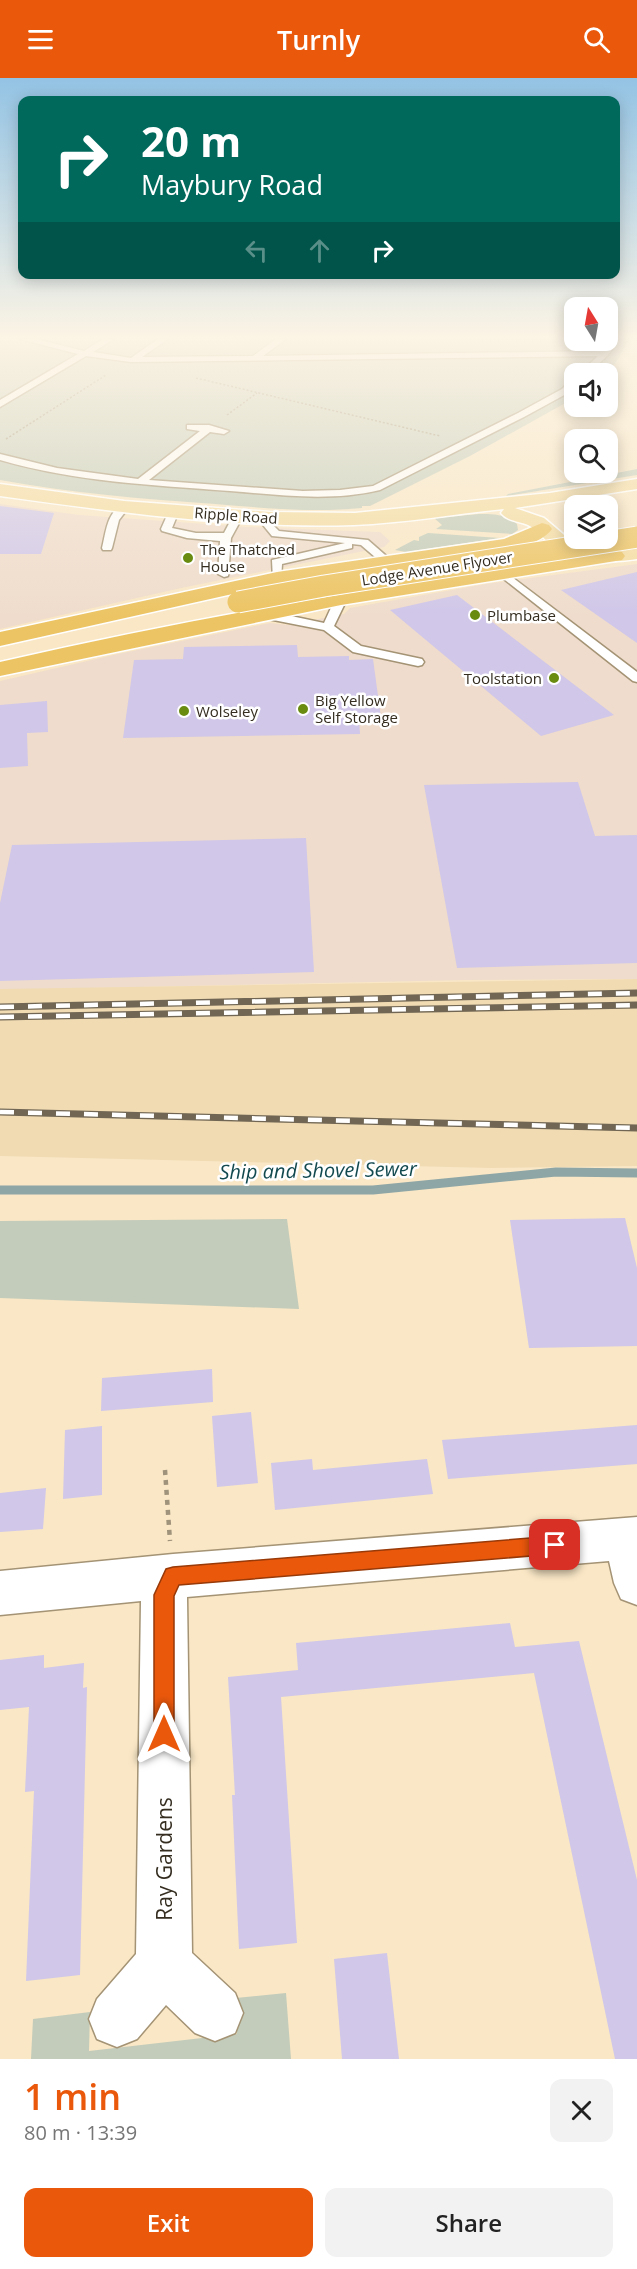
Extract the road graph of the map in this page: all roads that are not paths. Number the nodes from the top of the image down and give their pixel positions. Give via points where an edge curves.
1 (205, 431) edge
2 (487, 431) edge
3 (0, 457) edge
4 (140, 482) junction
5 (637, 484) edge
6 (0, 490) edge
7 (550, 499) junction
8 (124, 507) junction
9 (473, 508) junction
10 (174, 511) junction
11 (238, 516) junction
12 (270, 518) junction
13 (369, 518) junction
14 (540, 525) junction
15 (226, 536) junction
16 (637, 537) edge
17 (364, 542) junction
18 (107, 548) dead end
19 (637, 554) edge
20 (615, 556) junction
21 (386, 561) junction
22 (224, 574) dead end
23 (504, 574) junction
24 (277, 578) junction
25 (341, 599) junction
26 (238, 602) junction
27 (263, 614) junction
28 (328, 627) junction
29 (0, 639) edge
30 (0, 649) edge
31 (637, 658) edge
32 (38, 660) junction
33 (418, 662) dead end
34 (617, 663) junction
35 (0, 669) edge
36 (637, 678) edge
37 (632, 1539) edge
38 (173, 1576) junction
39 (637, 1583) edge
40 (0, 1593) edge
41 (164, 1965) junction
42 (214, 2013) dead end
43 (117, 2019) dead end

1 - 4 lane
2 - 4 lane via 376,488 362,491 317,494
3 - 4 lane via 77,477
5 - 7 main road, Ripple Road
6 - 8 main road, Ripple Road
7 - 9 main road, Ripple Road
7 - 14 main road via 538,508
8 - 10 main road, Ripple Road
8 - 18 lane via 114,519
9 - 13 main road, Ripple Road
9 - 14 main road, Ripple Road via 513,513
10 - 11 main road, Ripple Road
10 - 15 lane via 166,530
11 - 12 main road, Ripple Road
11 - 15 lane
12 - 13 main road, Ripple Road
12 - 17 lane via 267,525 276,534
13 - 17 lane
14 - 20 main road, Ripple Road via 571,549
14 - 21 highway via 519,542
15 - 22 lane
16 - 26 highway, Lodge Avenue Flyover, bridge
17 - 21 lane
17 - 24 lane via 276,562
19 - 20 main road, Ripple Road
20 - 23 highway
21 - 24 highway
23 - 25 highway
23 - 34 lane
24 - 29 highway
25 - 27 highway
25 - 28 lane
26 - 30 highway, Lodge Avenue Flyover via 172,611
26 - 32 highway, Lodge Avenue Flyover via 185,624
27 - 28 lane
27 - 32 highway
28 - 33 lane via 357,649
31 - 34 lane
32 - 35 highway
34 - 36 lane
37 - 38 street
37 - 39 street
38 - 40 street
38 - 41 street, Ray Gardens via 164,1595
41 - 42 street
41 - 43 street

